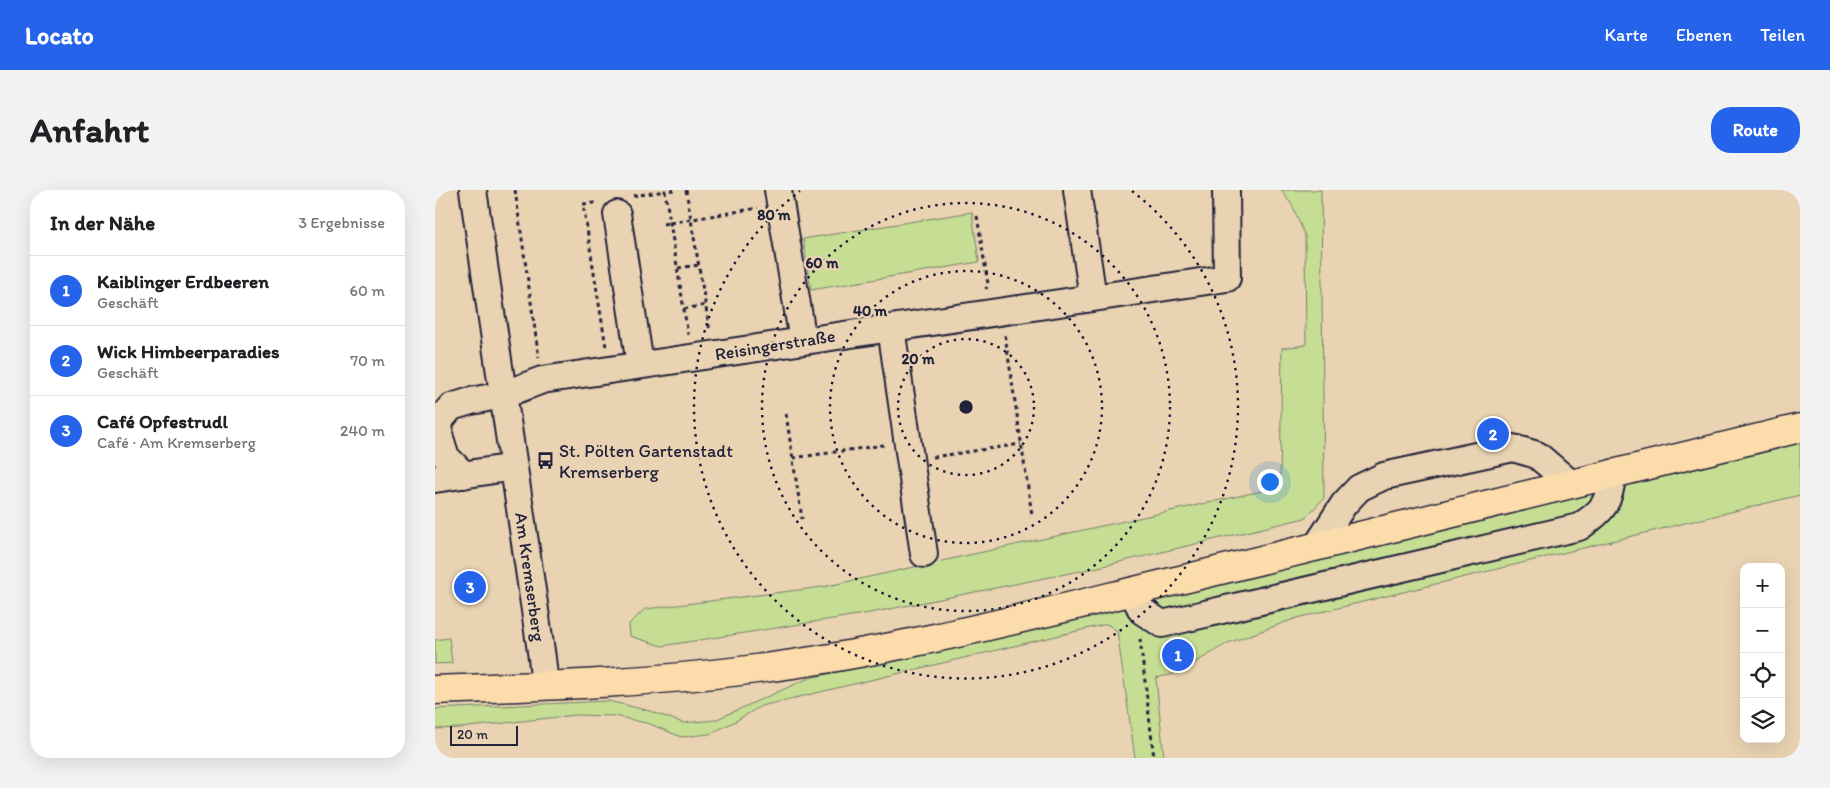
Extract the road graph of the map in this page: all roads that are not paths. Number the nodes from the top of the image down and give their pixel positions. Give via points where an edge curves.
1 (473, 190) edge
2 (1077, 190) edge
3 (1227, 190) edge
4 (779, 197) edge
5 (617, 214) dead end
6 (1093, 298) junction
7 (891, 328) junction
8 (803, 342) junction
9 (641, 366) junction
10 (503, 395) junction
11 (1800, 428) edge
12 (514, 468) junction
13 (1613, 473) junction
14 (464, 475) junction
15 (435, 479) edge
16 (1571, 484) junction
17 (1316, 546) junction
18 (924, 554) dead end
19 (1131, 591) junction
20 (545, 686) junction
21 (435, 690) edge

1 - 10 street, Am Kremserberg
2 - 6 street
3 - 6 street, Reisingerstraße via 1227,278
4 - 8 street
5 - 9 street
6 - 7 street, Reisingerstraße via 992,304
7 - 8 street, Reisingerstraße
7 - 18 street
8 - 9 street, Reisingerstraße
9 - 10 street, Reisingerstraße via 542,380
10 - 12 street, Am Kremserberg
10 - 14 street via 451,407 441,420 439,435 446,457
11 - 13 main road
12 - 14 street
12 - 20 street, Am Kremserberg
13 - 16 main road
13 - 19 street via 1609,498 1598,514 1579,527 1162,624 1142,611
14 - 15 street
16 - 17 main road
16 - 17 street via 1537,455 1513,448 1384,476 1359,488 1344,504
17 - 19 main road
19 - 20 main road via 927,639 819,660 666,679
20 - 21 main road

